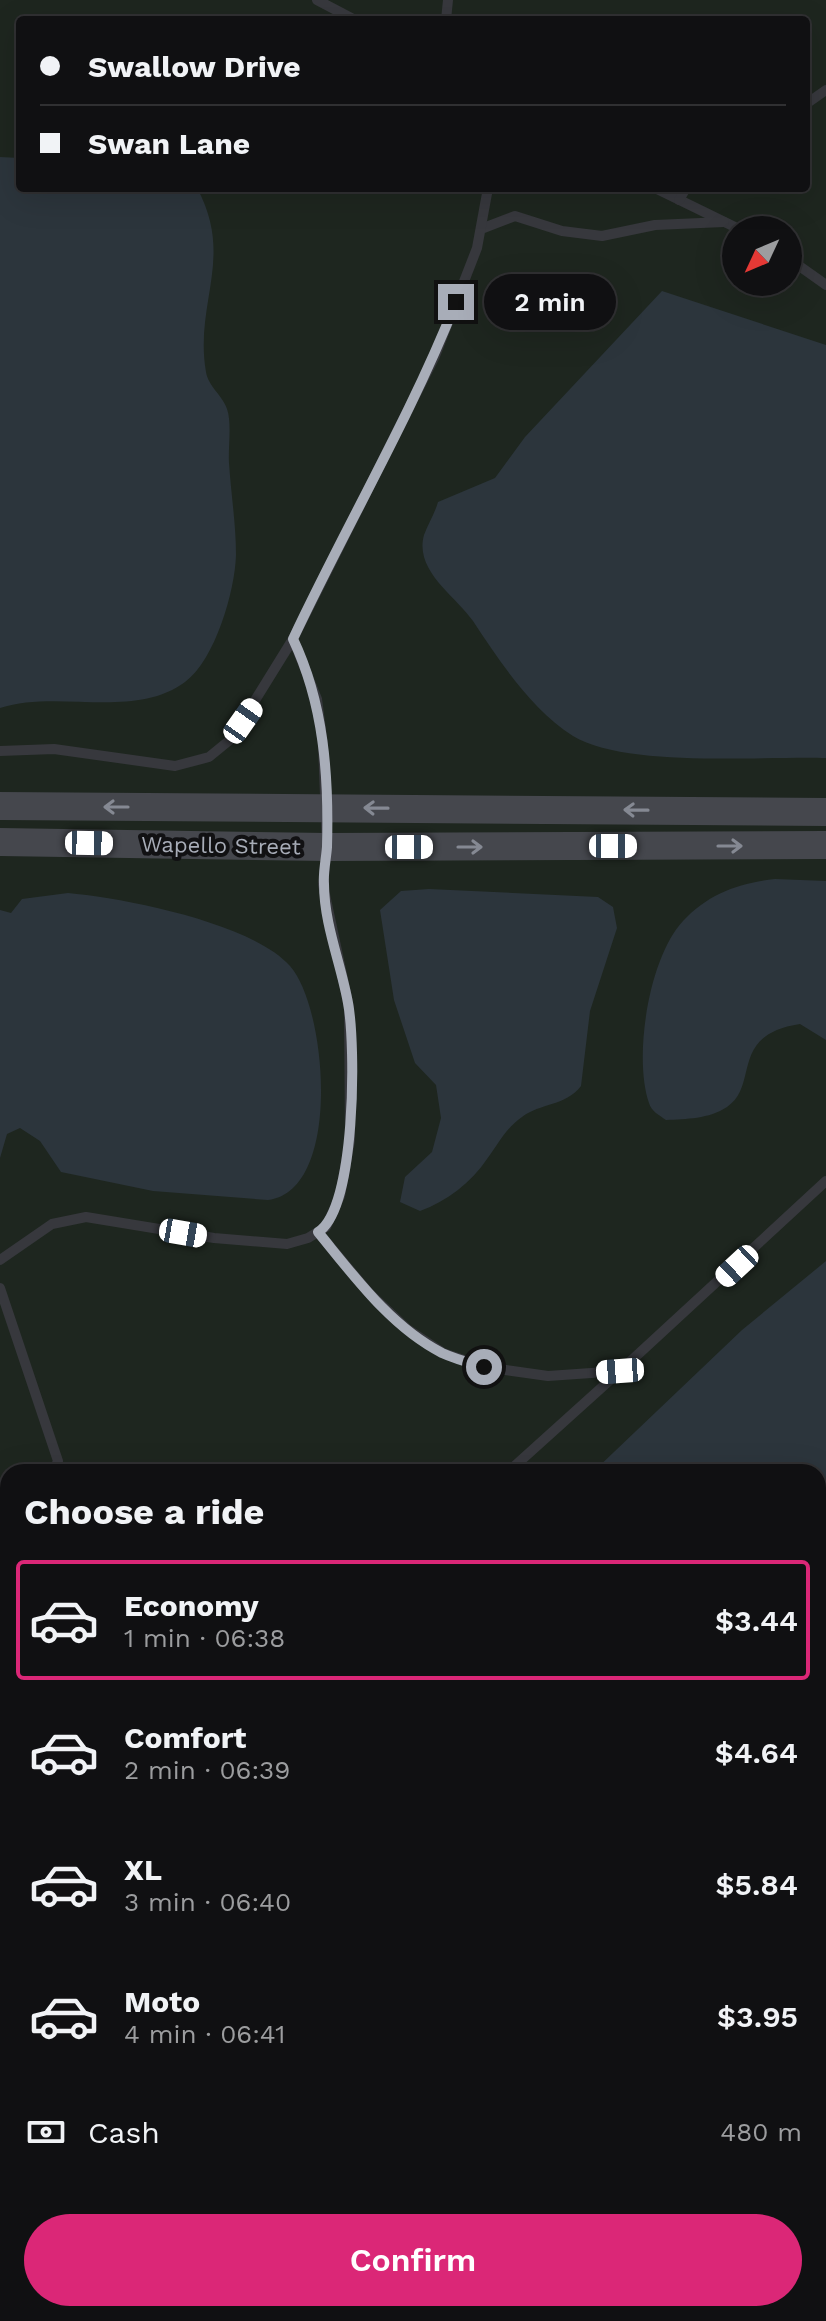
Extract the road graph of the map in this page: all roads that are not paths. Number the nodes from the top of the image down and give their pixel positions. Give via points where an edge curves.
1 (317, 0) edge
2 (347, 16) edge
3 (487, 192) edge
4 (663, 192) edge
5 (684, 192) edge
6 (679, 200) junction
7 (722, 221) edge
8 (722, 222) edge
9 (481, 229) junction
10 (802, 268) edge
11 (826, 285) edge
12 (293, 639) junction
13 (0, 751) edge
14 (0, 806) edge
15 (325, 807) junction
16 (826, 812) edge
17 (0, 842) edge
18 (826, 845) edge
19 (327, 847) junction
20 (826, 1181) edge
21 (318, 1232) junction
22 (0, 1260) edge
23 (0, 1288) edge
24 (620, 1371) junction
25 (59, 1464) edge
26 (517, 1464) edge

1 - 2 lane
3 - 9 lane
4 - 6 lane
5 - 6 lane
6 - 7 lane
8 - 9 lane via 655,225 602,236 562,231 515,216
9 - 12 lane via 435,356
10 - 11 lane
12 - 13 lane via 231,739 209,757 175,766 54,749
12 - 15 lane via 317,699
15 -> 14 main road, Wapello Street
16 -> 15 main road, Wapello Street
15 - 19 lane
17 - 19 main road, Wapello Street
19 -> 18 main road, Wapello Street
19 - 21 lane via 323,885 349,1007 350,1140 340,1196 326,1227
20 - 24 lane
21 - 22 lane via 287,1244 86,1217 52,1224
21 - 24 lane via 369,1293 407,1329 443,1353 484,1367 548,1376
23 - 25 lane
24 - 26 lane

